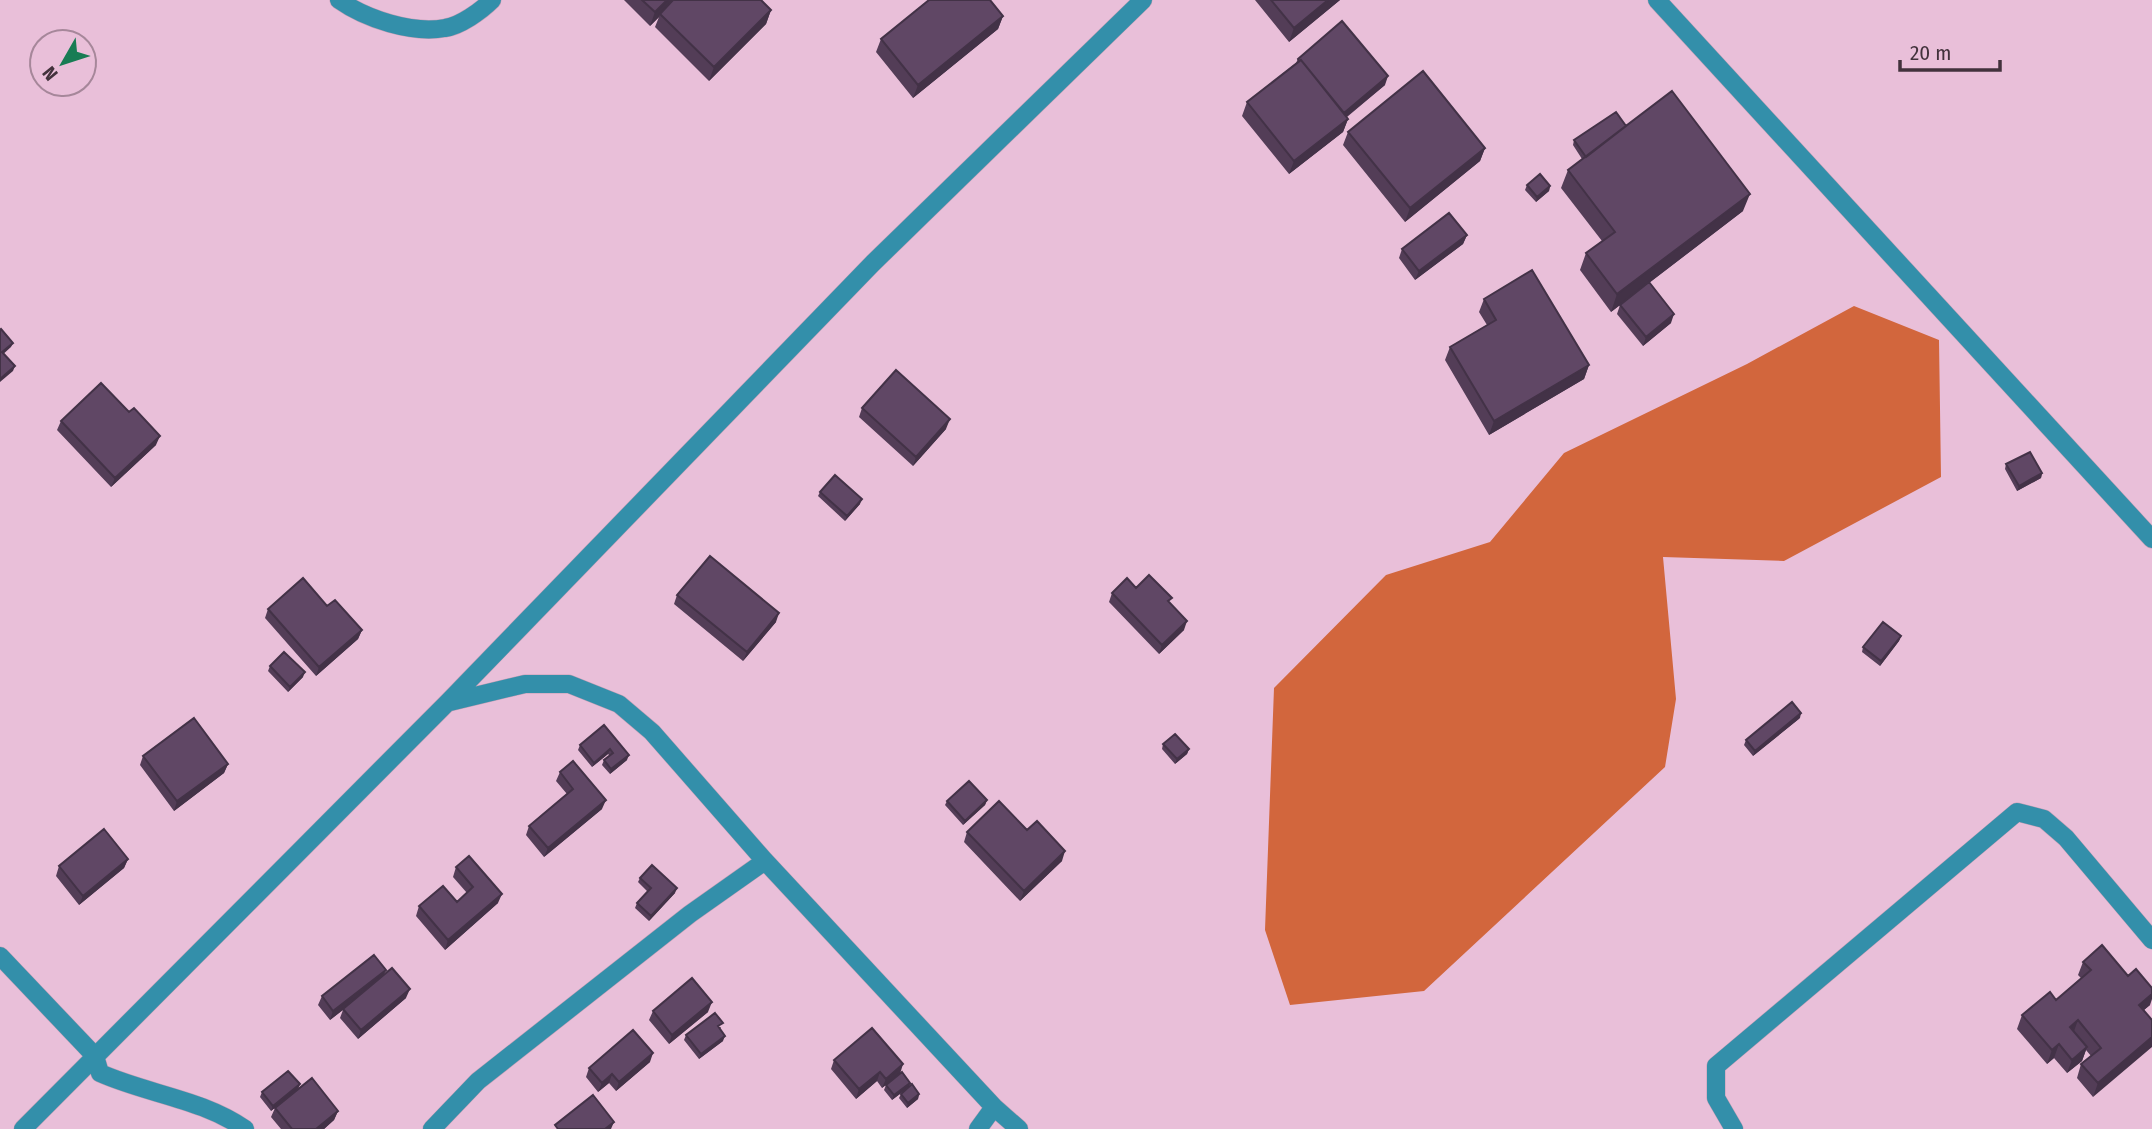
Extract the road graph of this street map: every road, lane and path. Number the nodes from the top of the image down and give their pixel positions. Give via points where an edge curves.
1 (339, 0) edge
2 (492, 0) edge
3 (1143, 0) edge
4 (1657, 0) edge
5 (2152, 539) edge
6 (448, 702) junction
7 (765, 861) junction
8 (2152, 940) edge
9 (0, 956) edge
10 (95, 1056) junction
11 (994, 1107) junction
12 (23, 1129) edge
13 (244, 1129) edge
14 (432, 1129) edge
15 (978, 1129) edge
16 (1019, 1129) edge
17 (1734, 1129) edge

1 - 2 street via 400,26 446,29
3 - 6 street via 873,263
4 - 5 street
6 - 7 street via 525,684 569,684 619,704 652,732
6 - 10 street
7 - 11 street
7 - 14 street via 690,914 478,1081
8 - 17 street via 2066,838 2045,819 2017,813 1716,1066 1716,1098
9 - 10 street
10 - 12 street
10 - 13 street via 100,1073 188,1102
11 - 15 street
11 - 16 street

